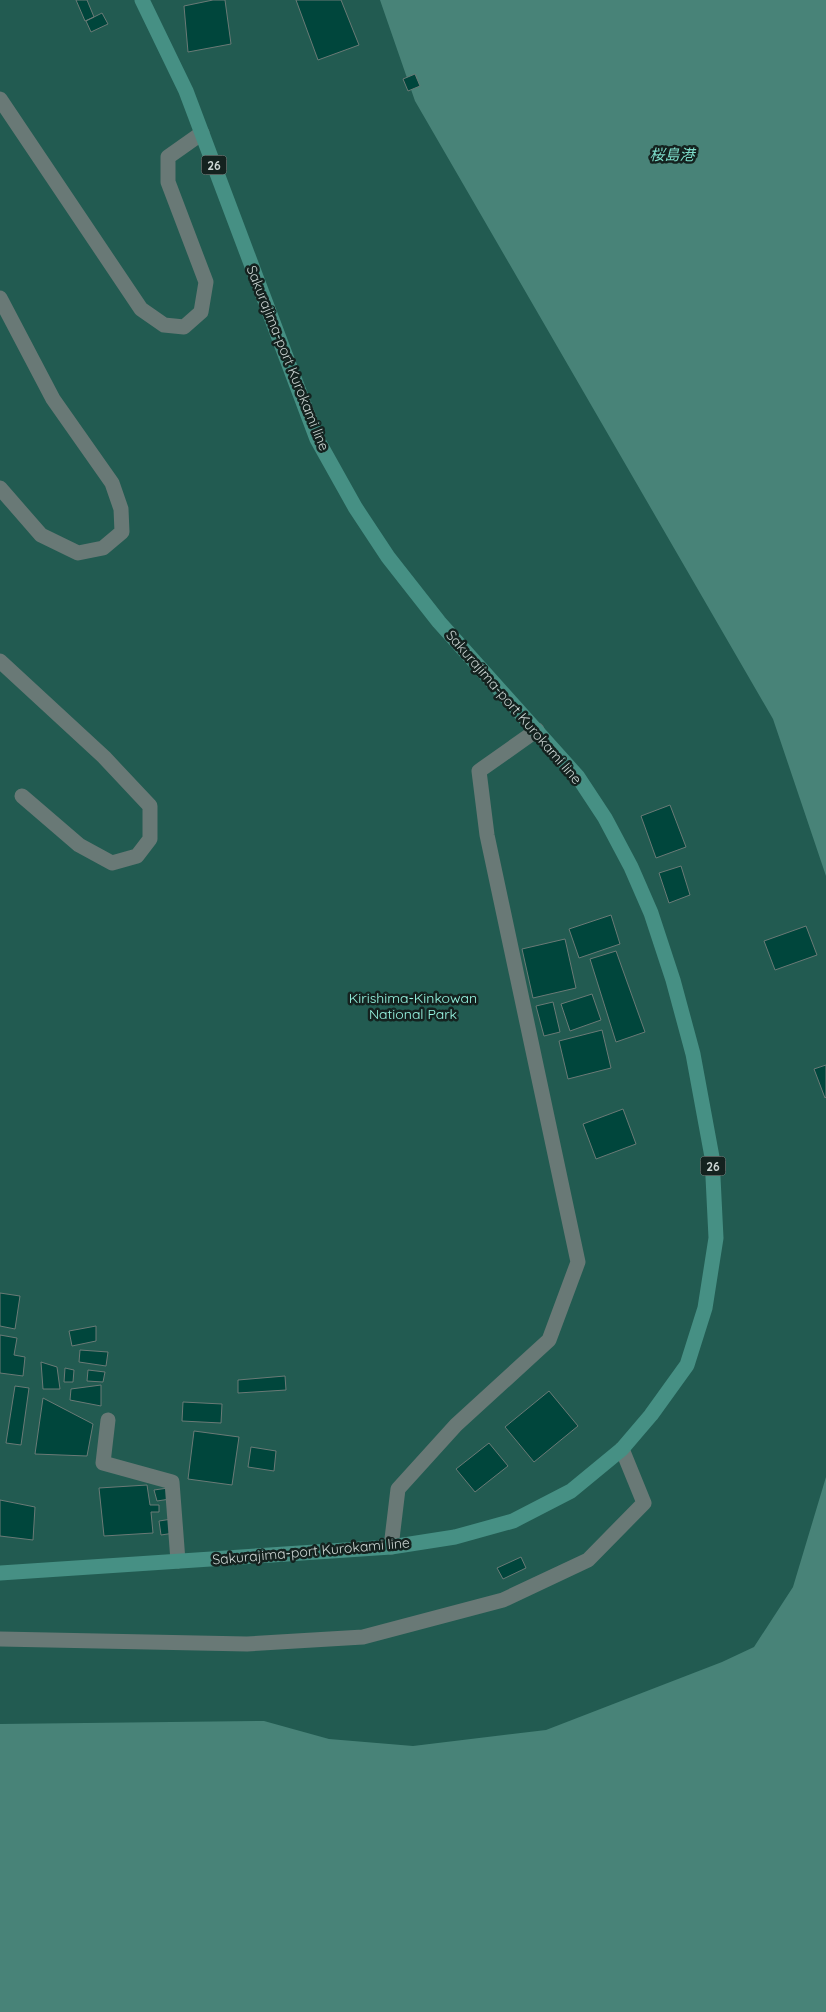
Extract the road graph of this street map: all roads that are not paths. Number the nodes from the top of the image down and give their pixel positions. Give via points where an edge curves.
1 (142, 0) edge
2 (0, 99) edge
3 (202, 133) junction
4 (0, 298) edge
5 (0, 488) edge
6 (0, 661) edge
7 (537, 730) junction
8 (22, 796) dead end
9 (108, 1420) dead end
10 (622, 1449) junction
11 (391, 1547) junction
12 (178, 1561) junction
13 (0, 1573) edge
14 (0, 1640) edge

1 - 3 main road, Sakurajima-port Kurokami line / 26 via 186,91
2 - 3 street via 141,309 164,324 184,327 201,312 206,282 168,182 168,157
3 - 7 main road, Sakurajima-port Kurokami line / 26 via 317,439 388,557 439,622
4 - 5 street via 53,399 112,483 122,509 122,532 103,548 78,553 40,535
6 - 8 street via 104,757 150,806 150,839 138,856 112,863 79,845
7 - 10 main road, Sakurajima-port Kurokami line / 26 via 578,777 605,818 650,913 693,1054 712,1157 716,1238 703,1316 687,1365
7 - 11 street via 479,771 487,835 578,1262 549,1340 456,1425 398,1489
9 - 12 street via 103,1463 172,1482
10 - 11 main road, Sakurajima-port Kurokami line / 26 via 571,1491 513,1521 455,1537
10 - 14 street via 644,1503 588,1560 502,1600 363,1637 247,1644
11 - 12 main road, Sakurajima-port Kurokami line / 26
12 - 13 main road, Sakurajima-port Kurokami line / 26

